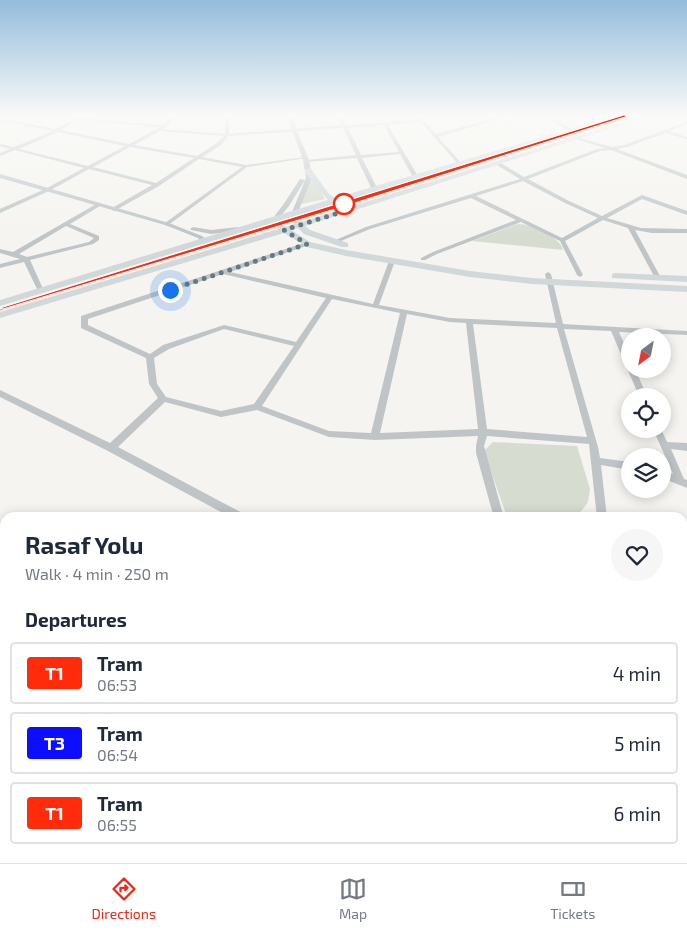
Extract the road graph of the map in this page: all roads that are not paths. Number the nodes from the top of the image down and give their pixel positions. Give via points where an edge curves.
1 (48, 156) edge
2 (110, 156) edge
3 (188, 156) edge
4 (201, 156) edge
5 (305, 156) edge
6 (366, 156) edge
7 (402, 156) edge
8 (452, 156) edge
9 (484, 156) edge
10 (519, 156) edge
11 (582, 156) edge
12 (633, 156) edge
13 (359, 157) junction
14 (198, 158) junction
15 (306, 160) junction
16 (497, 163) junction
17 (459, 164) junction
18 (246, 166) junction
19 (90, 167) junction
20 (308, 171) junction
21 (0, 176) edge
22 (687, 177) edge
23 (416, 178) junction
24 (522, 179) junction
25 (157, 185) junction
26 (47, 190) junction
27 (375, 190) junction
28 (471, 196) junction
29 (334, 201) junction
30 (98, 205) junction
31 (114, 209) junction
32 (0, 211) edge
33 (294, 212) junction
34 (687, 213) edge
35 (276, 218) junction
36 (604, 218) junction
37 (521, 220) junction
38 (66, 224) junction
39 (167, 224) junction
40 (299, 225) junction
41 (250, 227) junction
42 (630, 227) junction
43 (284, 230) junction
44 (687, 231) edge
45 (562, 240) junction
46 (245, 242) junction
47 (334, 242) junction
48 (200, 243) junction
49 (307, 244) junction
50 (0, 251) edge
51 (14, 254) junction
52 (26, 258) junction
53 (423, 259) junction
54 (392, 261) junction
55 (0, 266) edge
56 (222, 272) junction
57 (580, 275) junction
58 (549, 278) junction
59 (658, 278) junction
60 (687, 279) edge
61 (687, 289) edge
62 (41, 291) junction
63 (330, 297) junction
64 (0, 303) edge
65 (375, 307) junction
66 (404, 312) junction
67 (0, 315) edge
68 (470, 321) junction
69 (560, 326) junction
70 (614, 329) junction
71 (687, 333) edge
72 (621, 345) edge
73 (300, 346) junction
74 (150, 357) junction
75 (0, 393) edge
76 (163, 399) junction
77 (258, 407) junction
78 (483, 432) junction
79 (375, 437) junction
80 (662, 438) edge
81 (592, 441) junction
82 (665, 445) junction
83 (687, 447) edge
84 (111, 448) junction
85 (596, 462) junction
86 (621, 465) edge
87 (671, 477) edge
88 (683, 482) edge
89 (231, 512) edge
90 (497, 512) edge
91 (601, 512) edge

1 - 19 street
2 - 19 street
3 - 14 street
4 - 14 street
5 - 15 street
6 - 13 street
7 - 23 street
8 - 17 street
9 - 17 main road
10 - 16 main road
11 - 24 street
12 - 22 street
13 - 15 street
13 - 27 street
14 - 18 street
14 - 25 street
15 - 18 street
15 - 20 street
16 - 24 street
16 - 40 main road
17 - 23 main road
18 - 39 street
19 - 25 street
19 - 26 street
20 - 29 main road via 316,178 324,194
20 - 33 street via 309,178
20 - 35 street
21 - 26 street
23 - 27 main road
24 - 28 street
24 - 36 street
25 - 31 street
26 - 30 street
26 - 32 street
27 - 29 main road
28 - 37 street
28 - 47 street
29 - 33 main road
30 - 31 street
30 - 38 street
31 - 39 street
33 - 35 main road
33 - 40 main road via 294,219
34 - 36 street via 642,197
35 - 41 main road
35 - 43 main road
36 - 42 street
36 - 45 street
37 - 45 street
37 - 53 street
38 - 51 street
38 - 52 street via 97,237 97,240
39 - 41 street via 211,232
39 - 48 street via 200,236 203,239
40 - 43 main road
40 - 47 main road via 307,232
41 - 48 main road
42 - 44 street
42 - 59 street
43 - 46 main road
43 - 49 main road
45 - 57 street
46 - 49 main road via 273,238
46 - 67 main road
47 - 53 main road
48 - 62 main road
49 - 54 main road
49 - 56 street
50 - 51 street
51 - 52 street
52 - 55 street
52 - 62 street
53 - 58 main road
54 - 58 main road via 470,274
54 - 65 street
56 - 63 street
56 - 74 street via 84,318 84,326
57 - 58 main road
57 - 59 main road
58 - 61 main road
58 - 69 street
59 - 60 main road
62 - 64 main road
63 - 65 street
63 - 73 street
65 - 66 street
66 - 68 street
66 - 79 street
68 - 69 street
68 - 78 street
69 - 70 street
69 - 81 street
70 - 71 street
70 - 72 street
73 - 74 street via 224,327 166,347
73 - 77 street
74 - 76 street via 153,384
75 - 84 street
76 - 77 street via 220,414
76 - 84 street
77 - 79 street via 329,434
78 - 79 street
78 - 81 street
78 - 90 street via 481,453
80 - 82 street
81 - 85 street
82 - 83 street
82 - 88 street
84 - 89 street
85 - 86 street
85 - 91 street
87 - 88 street

